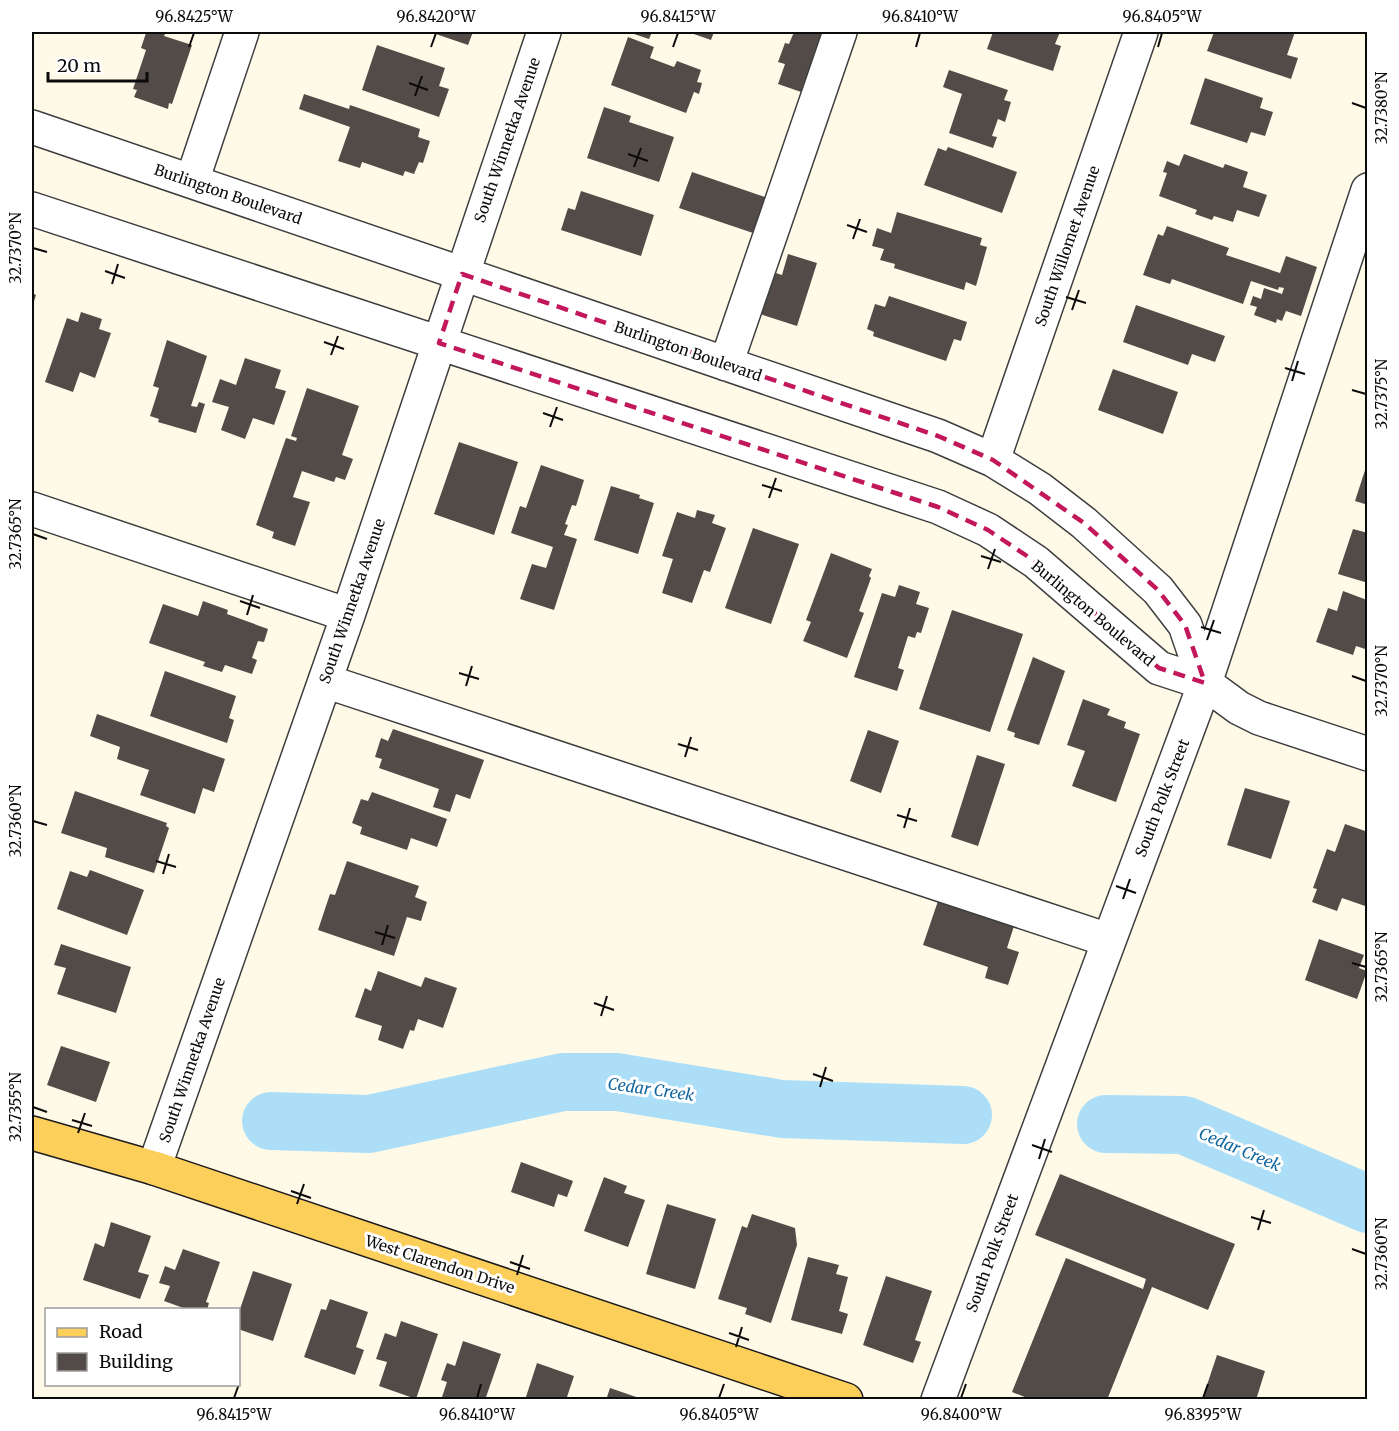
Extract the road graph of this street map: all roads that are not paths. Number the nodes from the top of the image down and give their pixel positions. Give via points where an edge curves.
1 (242, 32) edge
2 (544, 32) edge
3 (840, 32) edge
4 (1142, 32) edge
5 (32, 127) edge
6 (192, 181) junction
7 (1368, 190) edge
8 (32, 209) edge
9 (462, 274) junction
10 (439, 344) junction
11 (726, 364) junction
12 (993, 460) junction
13 (32, 509) edge
14 (348, 615) junction
15 (325, 681) junction
16 (1205, 683) junction
17 (1368, 754) edge
18 (1108, 940) junction
19 (32, 1133) edge
20 (154, 1168) junction
21 (846, 1400) edge
22 (938, 1400) edge

1 - 6 street
2 - 9 street, South Winnetka Avenue
3 - 11 street
4 - 12 street, South Willomet Avenue
5 - 6 street, Burlington Boulevard
6 - 9 street, Burlington Boulevard
7 - 16 street, South Polk Street
8 - 10 street, Burlington Boulevard
9 - 10 street, South Winnetka Avenue
9 - 11 street, Burlington Boulevard
10 - 14 street, South Winnetka Avenue
10 - 16 street, Burlington Boulevard via 938,507 988,530 1036,562 1159,668
11 - 12 street, Burlington Boulevard via 938,436
12 - 16 street, Burlington Boulevard via 1084,523 1158,590 1185,625
13 - 14 street
14 - 15 street, South Winnetka Avenue
15 - 18 street
15 - 20 street, South Winnetka Avenue
16 - 17 street via 1259,718
16 - 18 street, South Polk Street
18 - 22 street, South Polk Street
19 - 20 main road, West Clarendon Drive
20 - 21 main road, West Clarendon Drive

